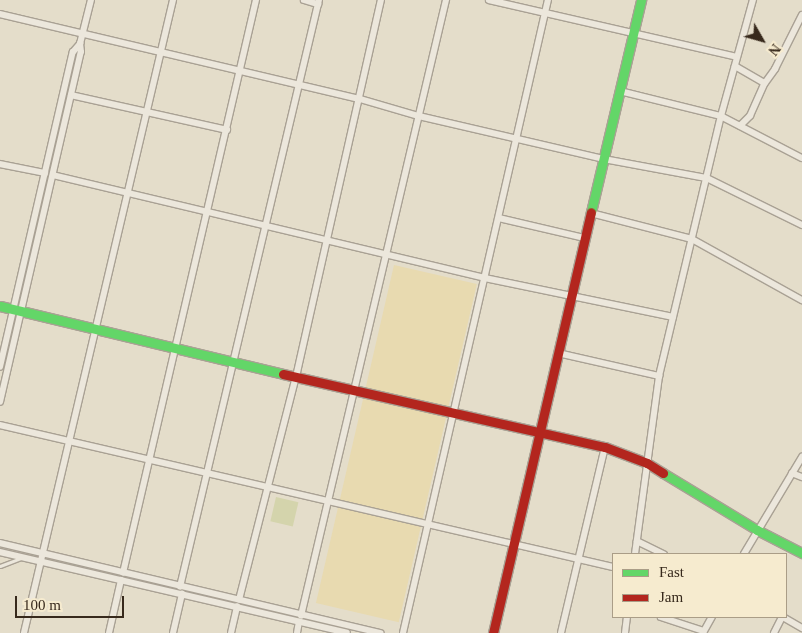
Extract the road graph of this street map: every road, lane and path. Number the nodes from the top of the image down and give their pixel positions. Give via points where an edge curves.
1 (91, 0) edge
2 (173, 0) edge
3 (256, 0) edge
4 (304, 0) edge
5 (381, 0) edge
6 (446, 0) edge
7 (489, 0) edge
8 (548, 0) edge
9 (641, 0) edge
10 (753, 0) edge
11 (319, 2) edge
12 (545, 13) junction
13 (0, 14) edge
14 (802, 15) edge
15 (82, 33) junction
16 (634, 34) junction
17 (80, 44) junction
18 (160, 51) junction
19 (737, 57) junction
20 (735, 66) junction
21 (240, 72) junction
22 (765, 83) junction
23 (299, 86) junction
24 (620, 91) junction
25 (71, 95) junction
26 (360, 99) junction
27 (146, 112) junction
28 (419, 116) junction
29 (721, 116) junction
30 (740, 126) junction
31 (227, 130) junction
32 (516, 138) junction
33 (802, 158) edge
34 (604, 160) junction
35 (0, 164) edge
36 (45, 173) junction
37 (53, 175) junction
38 (706, 178) junction
39 (127, 194) junction
40 (208, 213) junction
41 (591, 213) junction
42 (498, 218) junction
43 (802, 225) edge
44 (265, 226) junction
45 (586, 238) junction
46 (326, 239) junction
47 (692, 239) junction
48 (386, 255) junction
49 (484, 278) junction
50 (572, 296) junction
51 (802, 300) edge
52 (0, 306) edge
53 (17, 310) junction
54 (673, 317) junction
55 (96, 328) junction
56 (176, 347) junction
57 (558, 353) junction
58 (232, 360) junction
59 (0, 367) edge
60 (660, 376) junction
61 (296, 377) junction
62 (354, 389) junction
63 (0, 402) edge
64 (455, 413) junction
65 (0, 425) edge
66 (540, 432) junction
67 (69, 442) junction
68 (605, 446) junction
69 (802, 457) edge
70 (149, 461) junction
71 (647, 463) junction
72 (792, 473) junction
73 (206, 474) junction
74 (802, 477) edge
75 (266, 488) junction
76 (328, 502) junction
77 (428, 525) junction
78 (757, 530) junction
79 (637, 541) junction
80 (0, 543) edge
81 (514, 544) junction
82 (0, 552) edge
83 (43, 553) junction
84 (635, 553) edge
85 (662, 553) edge
86 (745, 553) edge
87 (802, 553) edge
88 (24, 558) junction
89 (578, 558) junction
90 (41, 561) junction
91 (0, 566) edge
92 (612, 567) edge
93 (123, 573) junction
94 (121, 580) junction
95 (180, 587) junction
96 (182, 594) junction
97 (239, 600) junction
98 (237, 607) junction
99 (627, 618) edge
100 (664, 618) edge
101 (711, 618) edge
102 (782, 618) edge
103 (784, 618) edge
104 (300, 619) junction
105 (802, 628) edge
106 (704, 632) edge
107 (24, 633) edge
108 (109, 633) edge
109 (173, 633) edge
110 (231, 633) edge
111 (297, 633) edge
112 (347, 633) edge
113 (380, 633) edge
114 (404, 633) edge
115 (493, 633) edge
116 (561, 633) edge
117 (625, 633) edge
118 (774, 633) edge

1 - 15 street
2 - 18 street
3 - 21 street
4 - 11 street
5 - 26 street
6 - 28 street
7 - 12 street
8 - 12 street
9 - 16 street
10 - 19 street
11 - 23 street
12 - 16 street
12 - 32 street
13 - 15 street
14 - 22 street
15 - 17 street
15 - 18 street
16 - 19 street
16 - 24 street
17 - 25 street
17 - 36 street via 73,52
18 - 21 street
18 - 27 street
19 - 20 street
20 - 22 street
20 - 29 street
21 - 23 street
21 - 31 street
22 - 30 street via 750,116
23 - 26 street
23 - 44 street
24 - 29 street
24 - 34 street
25 - 27 street
25 - 37 street
26 - 28 street
26 - 46 street
27 - 31 street
27 - 39 street
28 - 32 street
28 - 48 street
29 - 30 street
29 - 38 street
30 - 33 street
31 - 40 street
32 - 34 street
32 - 42 street
34 - 38 street
34 - 41 street
35 - 36 street
36 - 53 street
37 - 39 street
37 - 53 street
38 - 43 street
38 - 47 street
39 - 40 street
39 - 55 street
40 - 44 street
40 - 56 street
41 - 45 street
41 - 47 street
42 - 45 street
42 - 49 street
44 - 46 street
44 - 58 street
45 - 50 street
46 - 48 street
46 - 61 street
47 - 51 street
47 - 54 street
48 - 49 street
48 - 62 street
49 - 50 street
49 - 64 street
50 - 54 street
50 - 57 street
52 - 53 street
53 - 55 street
53 - 59 street
53 - 63 street
54 - 60 street
55 - 56 street
55 - 67 street
56 - 58 street
56 - 70 street
57 - 60 street
57 - 66 street
58 - 61 street
58 - 73 street
60 - 71 street
61 - 62 street
61 - 75 street
62 - 64 street
62 - 76 street
64 - 66 street
64 - 77 street
65 - 67 street
66 - 68 street
66 - 81 street
67 - 70 street
67 - 83 street
68 - 71 street
68 - 89 street
69 - 72 street
70 - 73 street
70 - 93 street
71 - 78 street
71 - 79 street
72 - 74 street
72 - 78 street
73 - 75 street
73 - 95 street
75 - 76 street
75 - 97 street
76 - 77 street
76 - 104 street
77 - 81 street
77 - 114 street
78 - 86 street
78 - 87 street
79 - 84 street
79 - 85 street
80 - 83 street
81 - 89 street
81 - 115 street
82 - 88 street
83 - 90 street
83 - 93 street
88 - 90 street
88 - 91 lane
89 - 92 street
89 - 116 street
90 - 94 street
90 - 107 street
93 - 95 street
94 - 96 street
94 - 108 street
95 - 97 street
96 - 98 street
96 - 109 street
97 - 104 street
98 - 104 street
98 - 110 street
99 - 117 street
100 - 106 street
101 - 106 street
102 - 118 street
103 - 105 street
104 - 111 street
104 - 112 street
104 - 113 street

